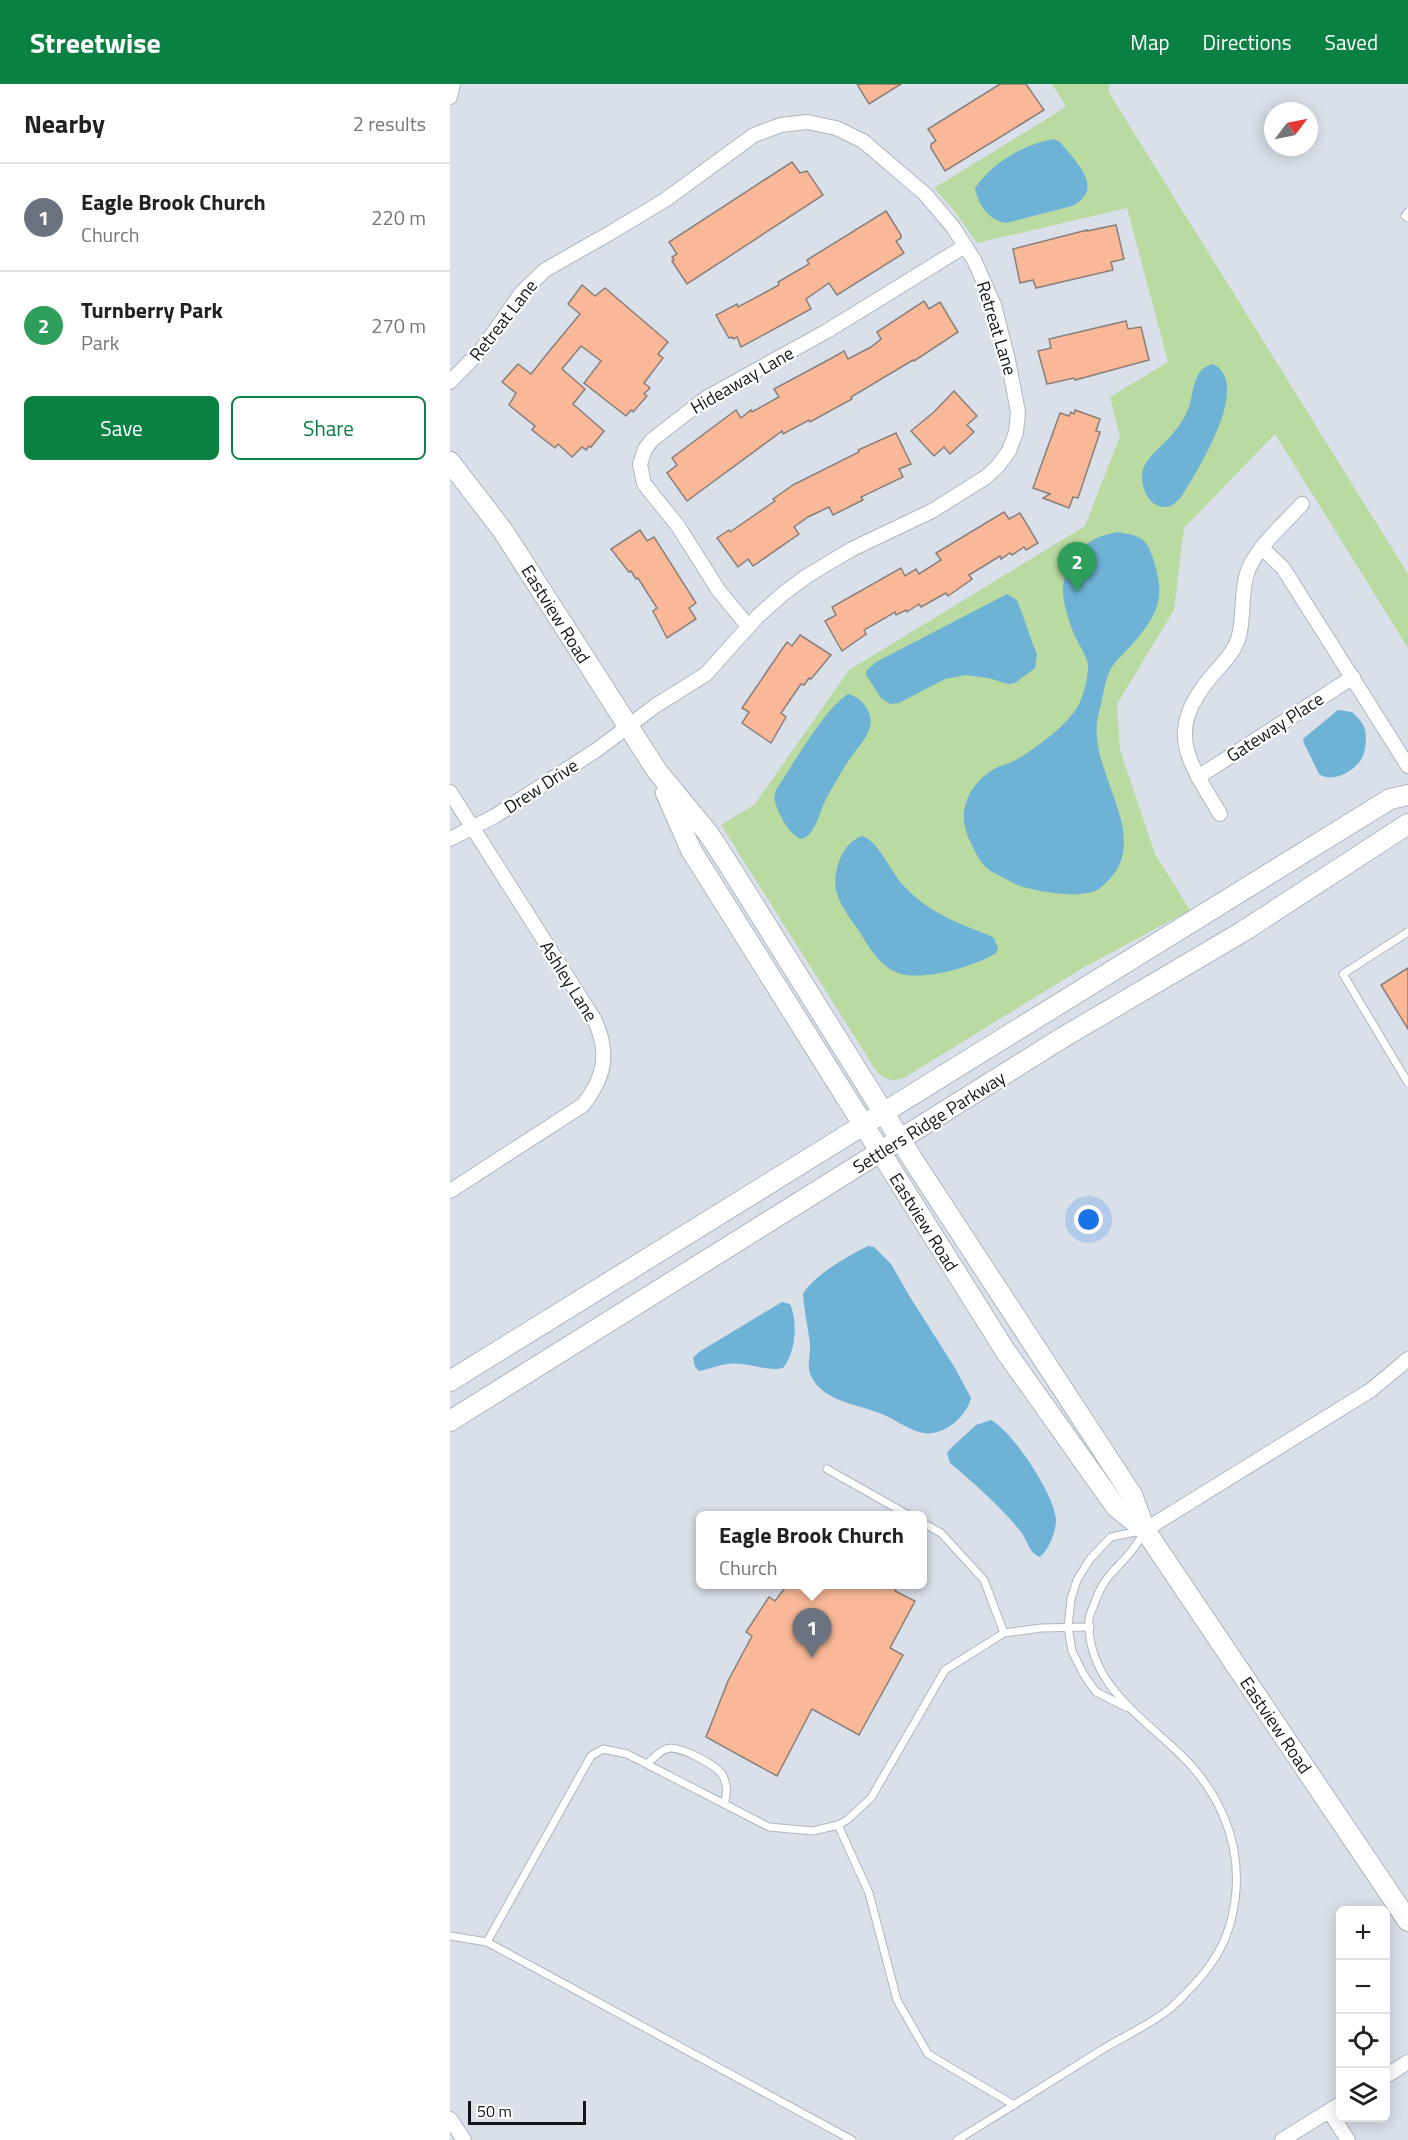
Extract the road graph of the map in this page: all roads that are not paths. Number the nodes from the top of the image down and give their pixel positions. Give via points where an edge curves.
1 (453, 84) edge
2 (450, 97) edge
3 (966, 246) junction
4 (450, 382) edge
5 (450, 462) edge
6 (1302, 504) dead end
7 (1262, 548) junction
8 (748, 626) junction
9 (1353, 677) junction
10 (627, 727) junction
11 (1408, 766) edge
12 (657, 771) junction
13 (1198, 777) junction
14 (450, 792) edge
15 (1408, 795) edge
16 (1220, 814) dead end
17 (1408, 824) edge
18 (472, 827) junction
19 (450, 839) edge
20 (1408, 932) edge
21 (1408, 1083) edge
22 (884, 1113) junction
23 (864, 1125) junction
24 (901, 1140) junction
25 (881, 1152) junction
26 (450, 1191) edge
27 (1408, 1359) edge
28 (450, 1381) edge
29 (450, 1421) edge
30 (827, 1469) dead end
31 (903, 1511) edge
32 (927, 1525) edge
33 (1145, 1530) junction
34 (1068, 1627) junction
35 (1089, 1627) junction
36 (1004, 1633) junction
37 (1129, 1708) junction
38 (647, 1764) junction
39 (724, 1804) junction
40 (838, 1825) junction
41 (1408, 1921) edge
42 (450, 1936) edge
43 (487, 1942) junction
44 (1408, 2062) edge
45 (1390, 2073) edge
46 (1014, 2105) junction
47 (1335, 2107) edge
48 (450, 2119) edge
49 (464, 2140) edge
50 (852, 2140) edge
51 (957, 2140) edge
52 (1282, 2140) edge
53 (1348, 2140) edge

1 - 2 street
3 - 4 street, Retreat Lane via 925,194 857,137 820,124 774,127 744,141 643,214 541,273 522,292 482,349
3 - 8 street, Retreat Lane via 994,305 1017,397 1018,425 1008,452 981,481 926,514 826,564 784,593
3 - 8 street, Hideaway Lane via 827,331 705,398 645,449 640,464 644,484
5 - 10 street, Eastview Road via 508,538
6 - 7 street
7 - 9 street via 1283,568
7 - 13 street via 1246,575 1239,636 1233,650 1197,694 1186,719 1186,748
8 - 10 street, Retreat Lane via 706,674
9 - 11 street
9 - 13 street, Gateway Place
10 - 12 street, Eastview Road
10 - 18 street, Drew Drive via 505,810
12 - 22 street, Eastview Road via 708,833
12 - 23 street, Eastview Road via 691,850
13 - 16 street
14 - 18 street, Ashley Lane
15 - 22 street, Settlers Ridge Parkway via 1390,799
17 - 24 street, Settlers Ridge Parkway via 1242,932 1062,1038
18 - 19 street, Drew Drive
18 - 26 street, Ashley Lane via 594,1019 600,1032 603,1060 597,1084 583,1105
20 - 21 lane via 1343,974
22 - 23 street, Settlers Ridge Parkway
22 - 24 street, Eastview Road
23 - 25 street, Eastview Road
23 - 28 street, Settlers Ridge Parkway
24 - 25 street, Settlers Ridge Parkway
24 - 33 street, Eastview Road via 1131,1494
25 - 29 street, Settlers Ridge Parkway
25 - 33 street, Eastview Road via 1013,1361 1116,1507
27 - 33 street via 1371,1390
30 - 31 lane
32 - 36 lane via 941,1533 984,1580
33 - 34 lane via 1111,1537 1090,1558 1077,1580
33 - 35 lane via 1129,1555 1105,1579 1089,1616
33 - 41 street, Eastview Road
34 - 35 lane
34 - 36 lane
34 - 37 lane via 1072,1651 1096,1692
35 - 37 lane via 1096,1662
36 - 40 lane via 945,1670 871,1798
37 - 46 lane via 1181,1755 1217,1799 1235,1846 1234,1913 1215,1961 1171,2007
38 - 39 lane
38 - 39 lane via 666,1749 681,1749 722,1774 728,1790
38 - 43 lane via 627,1754 603,1749 591,1756
39 - 40 lane via 769,1827 813,1831
40 - 46 lane via 868,1893 897,2000 928,2054
42 - 43 lane
43 - 50 lane
44 - 45 street
46 - 51 lane
47 - 52 street
47 - 53 street
48 - 49 street

